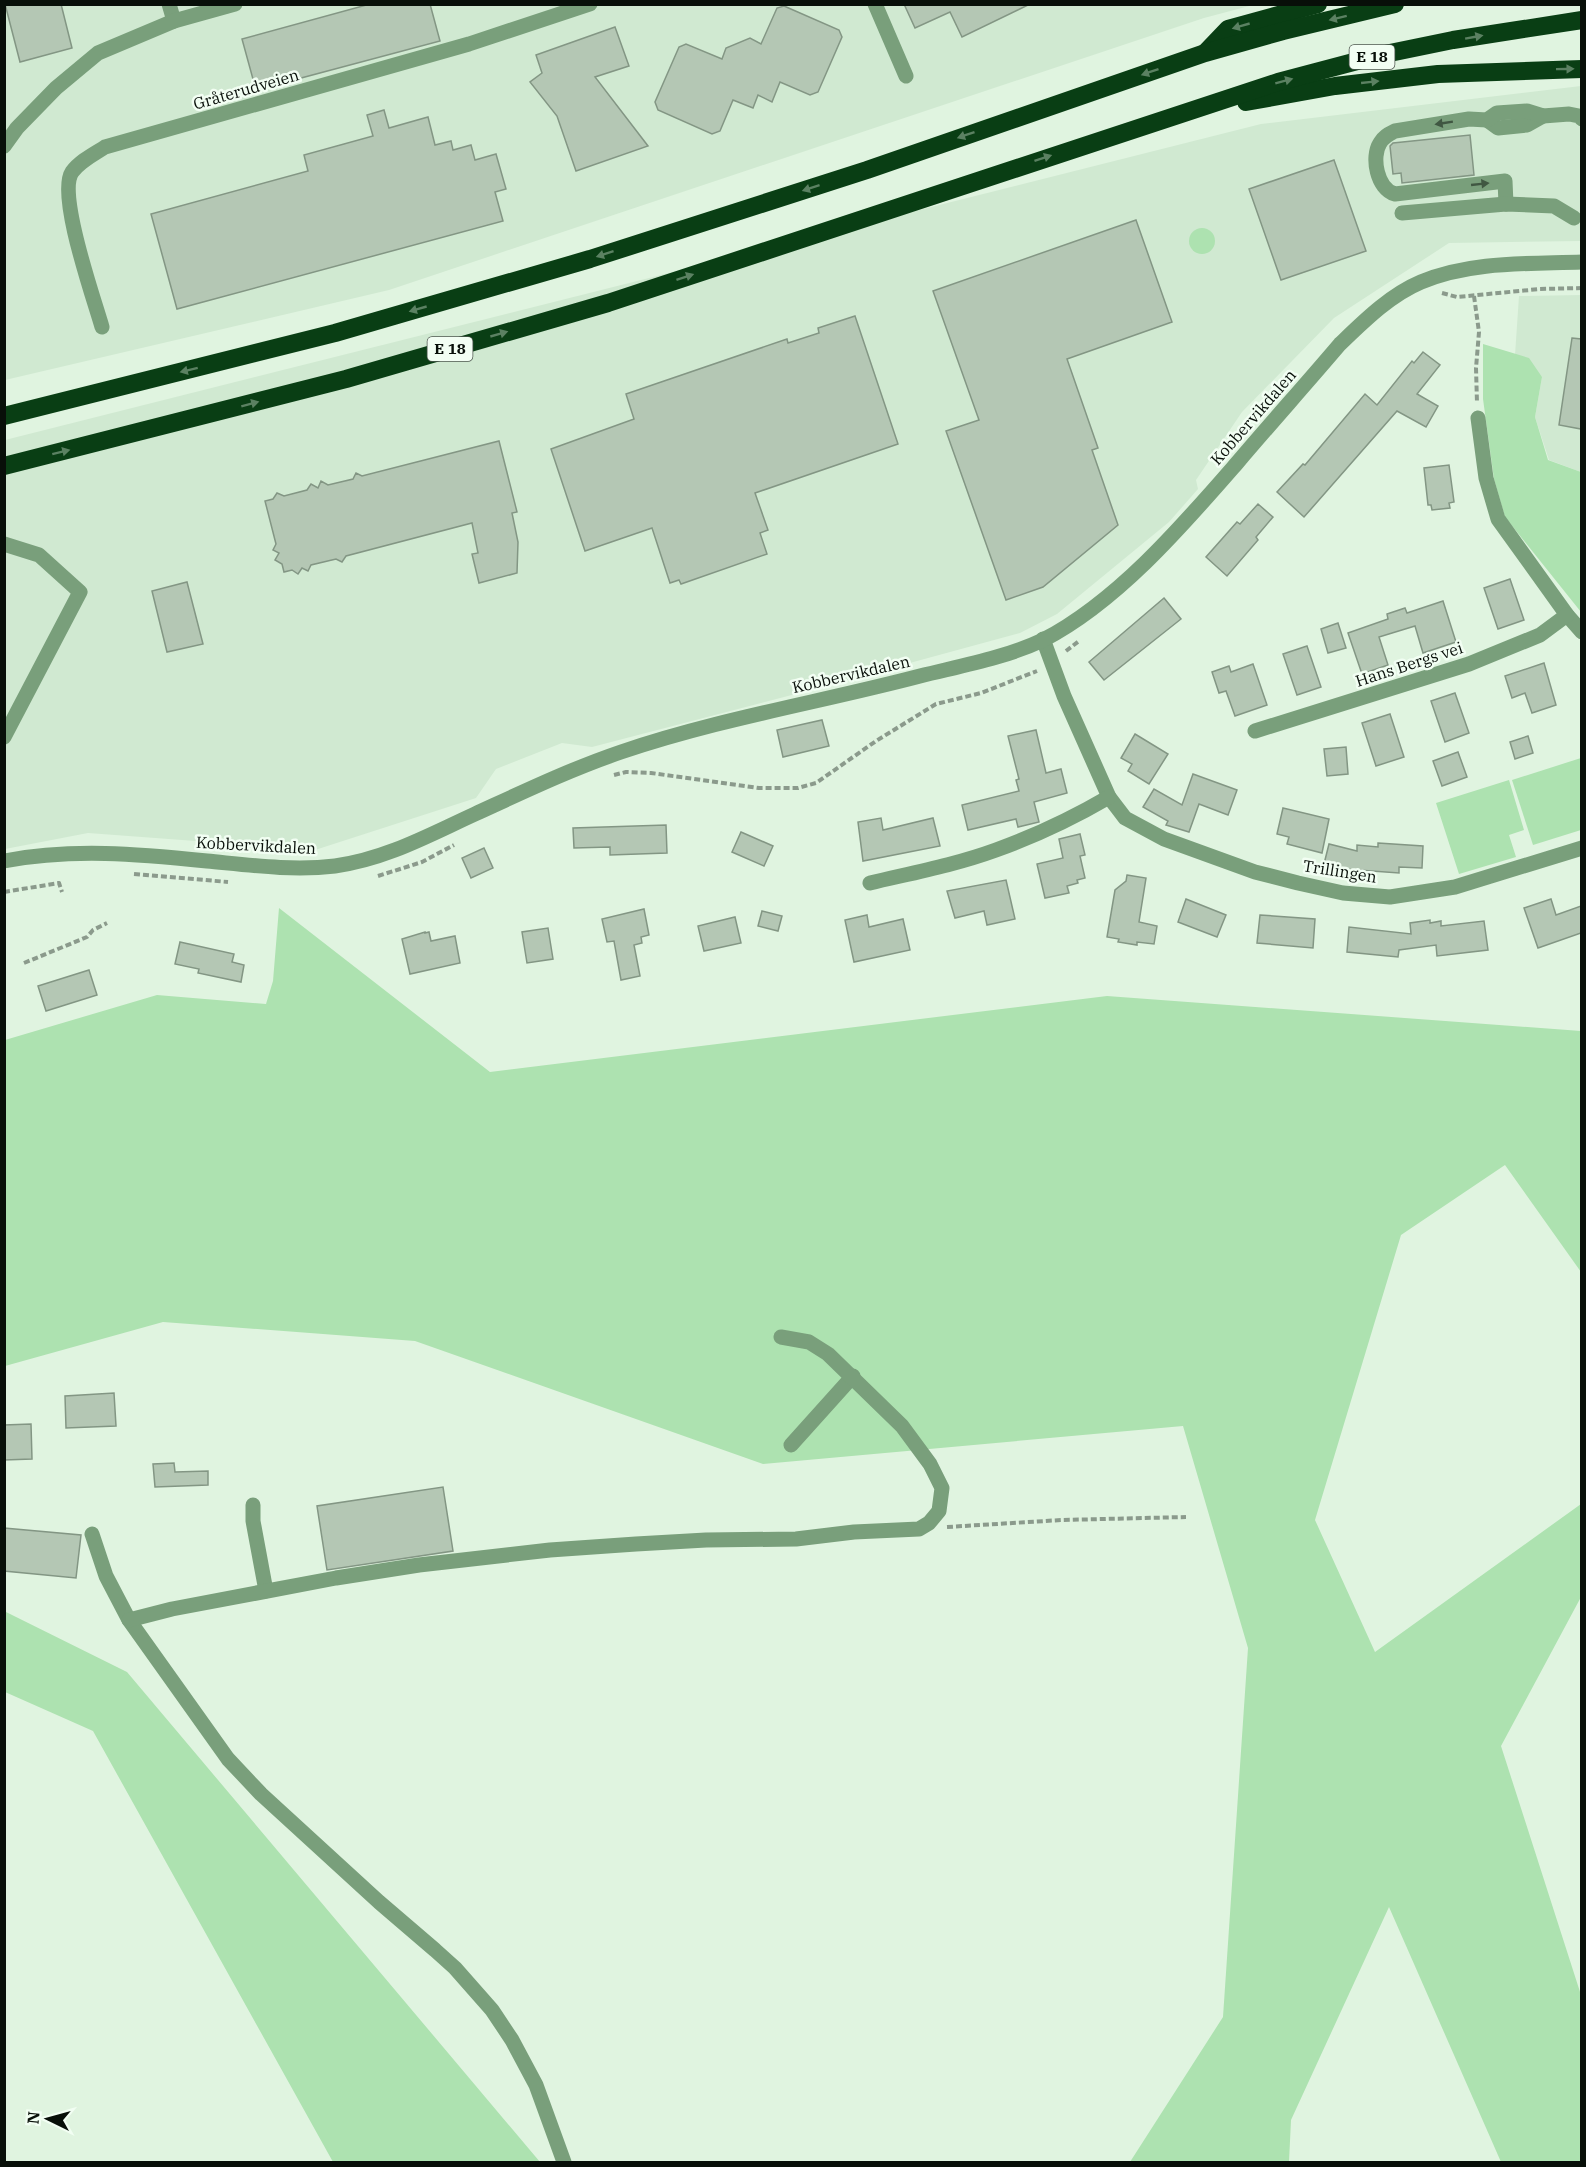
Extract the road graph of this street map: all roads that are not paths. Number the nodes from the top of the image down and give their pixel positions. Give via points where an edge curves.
1 (169, 4) edge
2 (235, 4) edge
3 (590, 4) edge
4 (875, 4) edge
5 (1318, 4) edge
6 (1395, 4) edge
7 (1581, 20) edge
8 (174, 21) junction
9 (1205, 53) junction
10 (1581, 69) edge
11 (906, 76) dead end
12 (1168, 117) junction
13 (1581, 119) edge
14 (4, 146) edge
15 (1446, 188) junction
16 (1506, 204) junction
17 (1465, 208) junction
18 (1402, 213) dead end
19 (1574, 218) dead end
20 (1581, 262) edge
21 (102, 327) dead end
22 (4, 416) edge
23 (1478, 418) road end
24 (4, 465) edge
25 (4, 544) edge
26 (1567, 615) junction
27 (1581, 632) edge
28 (1043, 639) junction
29 (1256, 731) dead end
30 (4, 737) edge
31 (1109, 797) junction
32 (1581, 848) edge
33 (4, 861) edge
34 (870, 883) dead end
35 (781, 1337) dead end
36 (853, 1376) junction
37 (791, 1445) dead end
38 (253, 1505) dead end
39 (92, 1534) dead end
40 (266, 1591) junction
41 (129, 1620) junction
42 (564, 2163) edge

1 - 8 street
2 - 8 street
3 - 21 street, Gråterudveien via 469,45 105,147 86,159 71,174 68,195
4 - 11 street
5 -> 9 highway via 1228,30
6 -> 9 highway
12 -> 7 highway, E 18 via 1278,82 1380,56
8 - 14 street via 98,53 56,88
9 -> 22 highway via 867,170 590,259 334,333
12 -> 10 highway via 1346,85 1438,74
24 -> 12 highway, E 18 via 346,379 608,303
13 -> 15 street via 1569,114 1497,113 1487,120 1470,119 1395,131 1378,144 1379,182 1389,192
15 -> 16 street via 1505,182
15 - 17 street
16 - 17 street
16 - 19 street via 1554,206
17 - 18 street
20 - 28 street, Kobbervikdalen via 1471,269 1419,282 1394,298 1340,344 1196,510 1130,577
23 - 26 street via 1486,478 1498,519
25 - 30 street via 39,555 80,592
26 - 27 street
26 - 29 street, Hans Bergs vei via 1540,635 1469,663
28 - 31 street, Trillingen
28 - 33 street, Kobbervikdalen via 961,666 719,723 636,747 556,777 414,844 358,861 292,868 87,853
31 - 32 street, Trillingen via 1125,818 1164,839 1255,872 1342,893 1390,897 1455,887
31 - 34 street via 1078,815 996,850
35 - 36 street via 809,1342
36 - 37 street
36 - 40 street via 902,1426 939,1480 939,1511 919,1528 796,1539 706,1540 550,1550 409,1567
38 - 40 street
39 - 41 street via 106,1576
40 - 41 street
41 - 42 street via 228,1759 261,1794 435,1950 492,2010 532,2078

